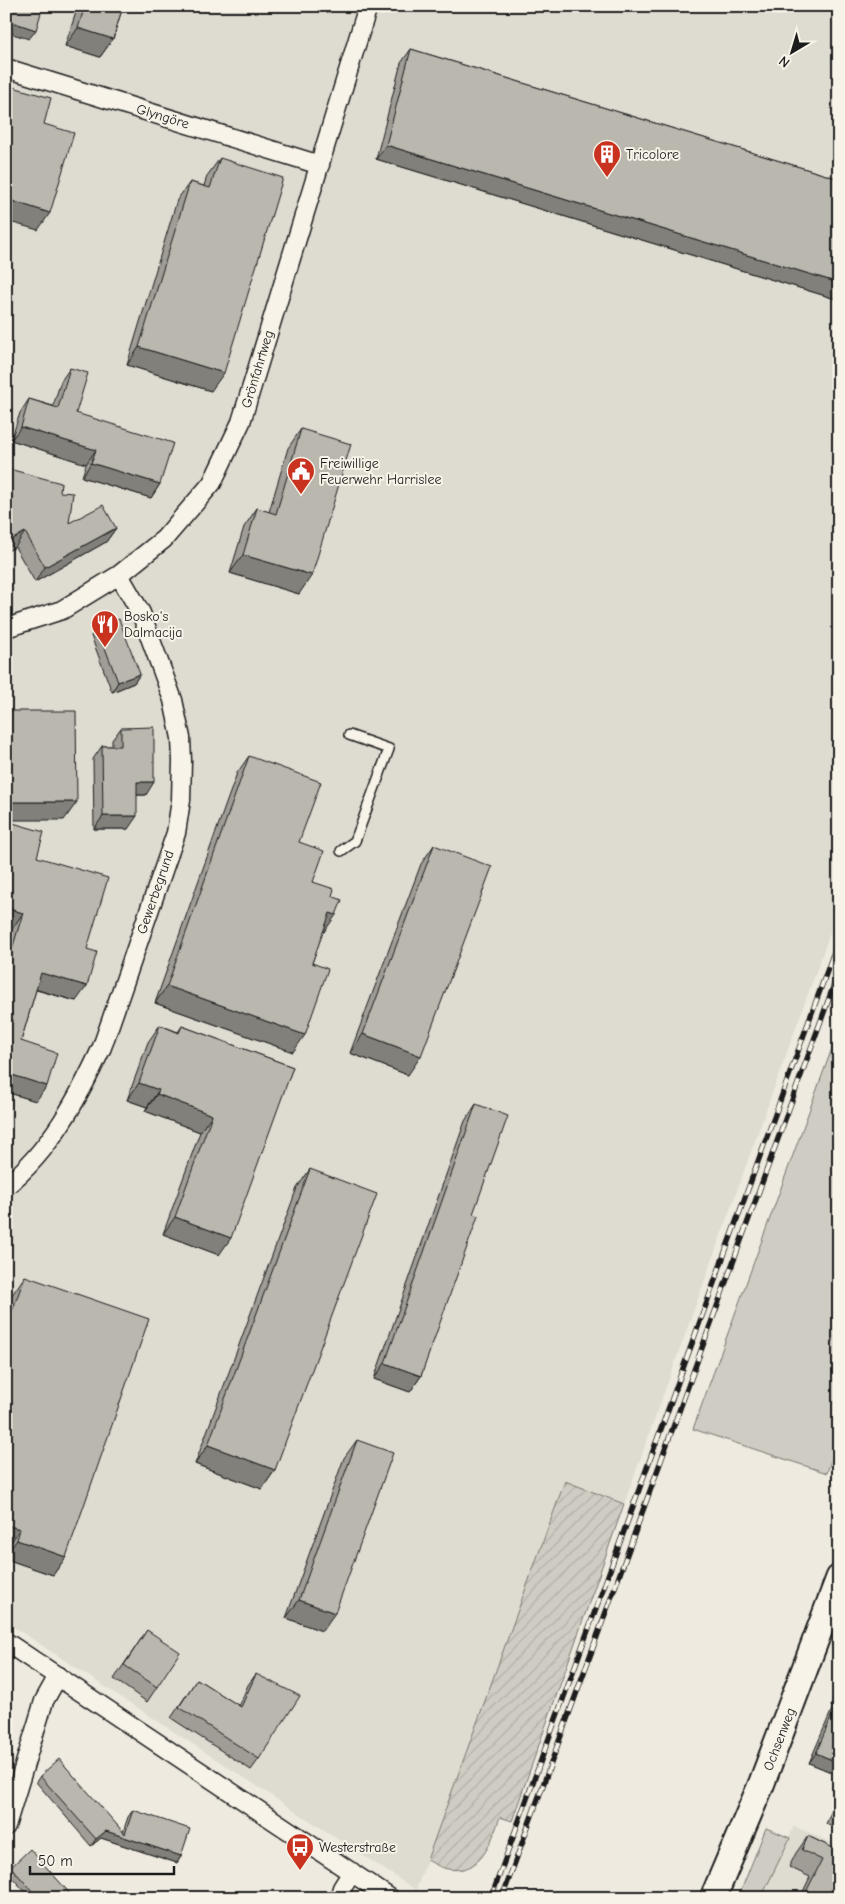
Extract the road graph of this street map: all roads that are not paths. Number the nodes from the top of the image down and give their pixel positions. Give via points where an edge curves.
1 (368, 6) edge
2 (6, 68) edge
3 (320, 165) junction
4 (119, 575) junction
5 (6, 628) edge
6 (349, 735) dead end
7 (341, 851) dead end
8 (6, 1186) edge
9 (839, 1578) edge
10 (6, 1642) edge
11 (58, 1676) junction
12 (6, 1826) edge
13 (352, 1872) junction
14 (339, 1898) edge
15 (390, 1898) edge
16 (712, 1898) edge

1 - 3 street, Grönfahrtweg
2 - 3 street, Glyngöre
3 - 4 street, Grönfahrtweg via 241,422 212,483 164,539
4 - 5 street, Grönfahrtweg via 62,610
4 - 8 street, Gewerbegrund via 141,613 173,700 182,761 176,833 89,1076 37,1156
6 - 7 lane via 389,749 355,841
9 - 16 main road, Ochsenweg via 761,1785
10 - 11 street
11 - 12 street via 44,1700
11 - 13 street
13 - 14 street
13 - 15 street

